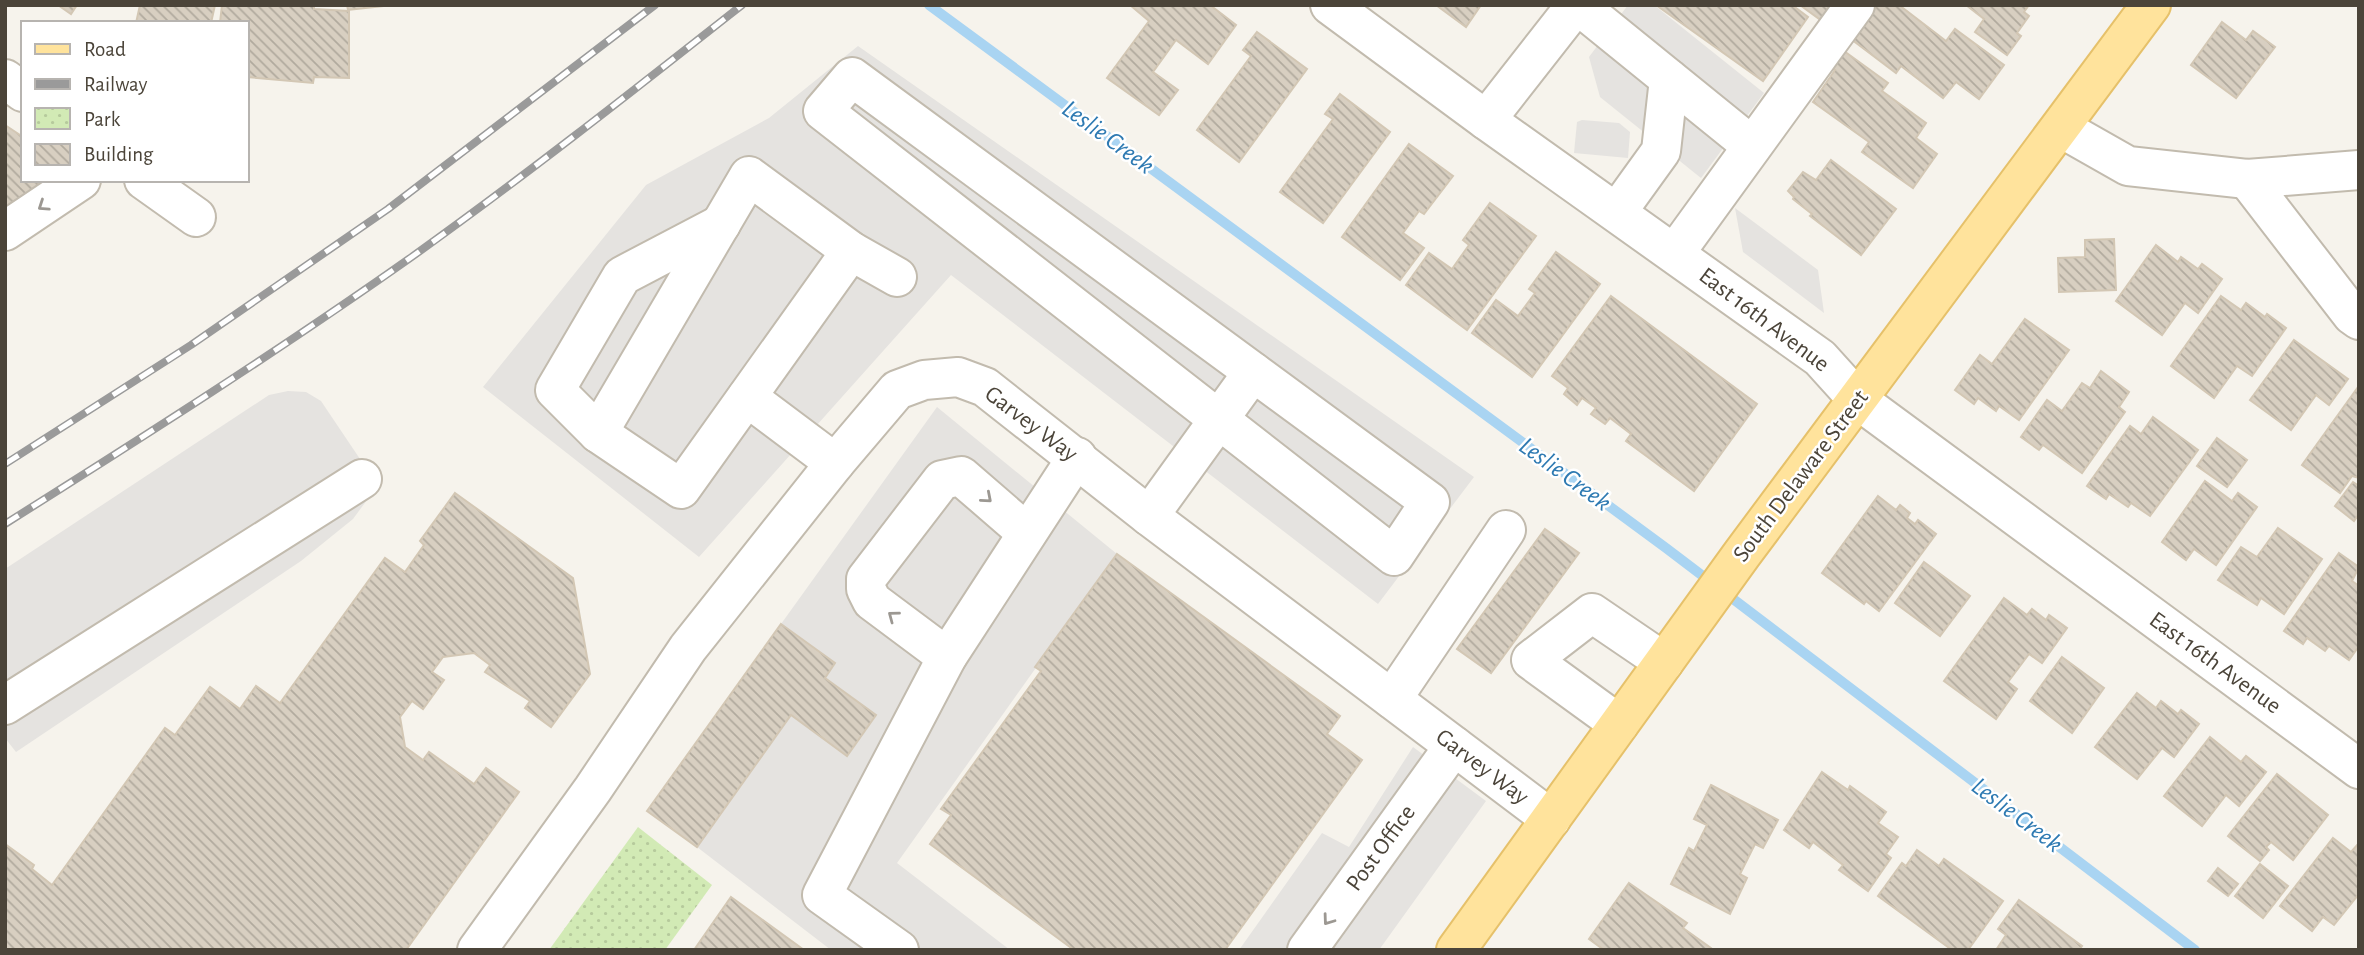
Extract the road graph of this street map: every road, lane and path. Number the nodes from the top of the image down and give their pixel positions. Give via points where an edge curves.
1 (1330, 5) edge
2 (1577, 5) edge
3 (1855, 5) edge
4 (2151, 5) edge
5 (5, 79) edge
6 (1669, 79) junction
7 (21, 91) edge
8 (1486, 120) junction
9 (2061, 128) junction
10 (1752, 146) junction
11 (2359, 170) edge
12 (2247, 179) junction
13 (78, 182) edge
14 (147, 182) edge
15 (1617, 212) junction
16 (1041, 216) junction
17 (196, 217) dead end
18 (721, 224) junction
19 (5, 232) edge
20 (851, 251) junction
21 (1675, 253) junction
22 (1011, 258) junction
23 (897, 277) dead end
24 (2359, 320) edge
25 (1253, 372) junction
26 (747, 397) junction
27 (1858, 400) junction
28 (1218, 420) junction
29 (598, 433) junction
30 (1077, 457) junction
31 (835, 463) junction
32 (362, 480) dead end
33 (1149, 516) junction
34 (1506, 530) dead end
35 (1027, 533) junction
36 (947, 657) junction
37 (1664, 662) junction
38 (1392, 699) junction
39 (5, 705) edge
40 (1619, 724) junction
41 (1454, 746) junction
42 (2359, 769) edge
43 (1550, 819) junction
44 (477, 950) edge
45 (899, 950) edge
46 (1307, 950) edge
47 (1456, 950) edge

1 - 8 street, East 16th Avenue
2 - 6 street
2 - 8 street
3 - 10 street
4 - 9 main road, South Delaware Street
5 - 7 street
6 - 10 street
6 - 15 street via 1661,151
8 - 15 street, East 16th Avenue
9 - 12 street via 2128,166
9 - 27 main road, South Delaware Street
10 - 21 street
11 - 12 street
12 - 24 street
13 -> 19 street
14 - 17 street
15 - 21 street, East 16th Avenue
16 - 22 street
16 - 22 street via 852,77 823,111
16 - 25 street
18 - 20 street via 749,176
18 - 29 street
18 - 29 street via 622,276 561,378 555,390
20 - 23 street
20 - 26 street
21 - 27 street, East 16th Avenue via 1820,358
22 - 28 street
25 - 28 street
25 - 28 street via 1430,502 1394,556
26 - 29 street via 681,489
26 - 31 street
27 - 37 main road, South Delaware Street
27 - 42 street, East 16th Avenue
28 - 33 street
30 - 31 street, Garvey Way via 985,387 958,377 924,380 897,390
30 - 33 street, Garvey Way
30 - 35 street
31 - 44 street, Garvey Way via 688,648
32 - 39 street
33 - 38 street, Garvey Way
34 - 38 street
35 - 36 street
36 -> 35 street via 872,601 866,579 948,477 961,476
36 - 45 street via 822,895
37 - 40 main road, South Delaware Street
37 - 40 street via 1592,614 1531,660
38 - 41 street, Garvey Way
40 - 43 main road, South Delaware Street
41 - 43 street, Garvey Way
41 -> 46 street, Post Office
43 - 47 main road, South Delaware Street

